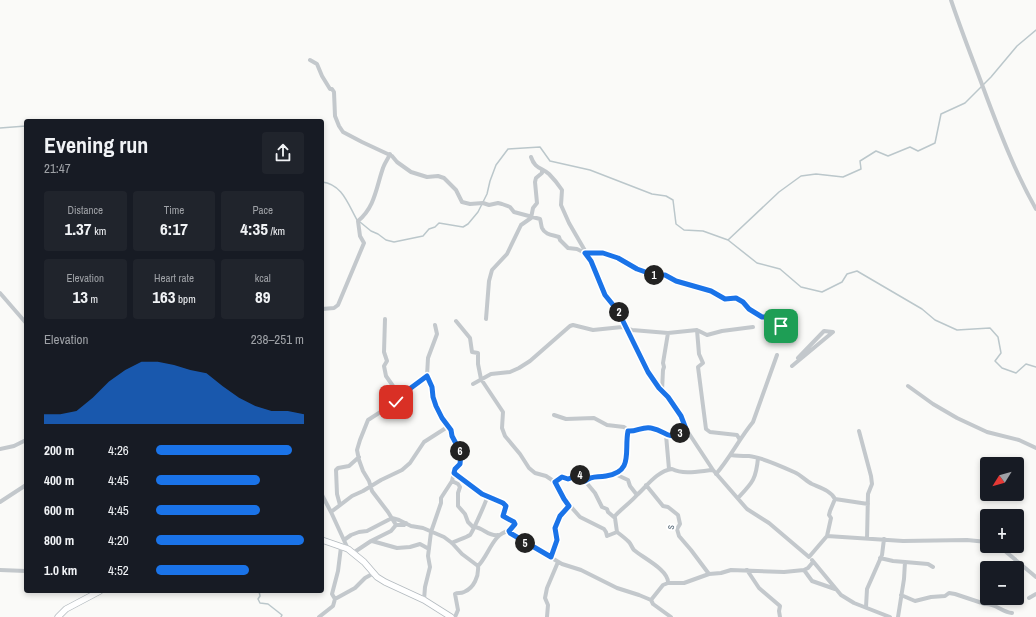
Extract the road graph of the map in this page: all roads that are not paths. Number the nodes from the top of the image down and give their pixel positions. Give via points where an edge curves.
1 (951, 0) edge
2 (310, 60) dead end
3 (390, 154) junction
4 (531, 157) dead end
5 (542, 171) junction
6 (1036, 210) edge
7 (532, 216) junction
8 (585, 253) junction
9 (0, 293) edge
10 (324, 309) edge
11 (385, 319) dead end
12 (486, 319) dead end
13 (24, 321) edge
14 (456, 321) dead end
15 (435, 325) dead end
16 (781, 326) dead end
17 (753, 327) dead end
18 (627, 329) junction
19 (697, 330) junction
20 (668, 333) junction
21 (777, 355) dead end
22 (798, 358) dead end
23 (792, 366) dead end
24 (427, 376) junction
25 (481, 379) junction
26 (472, 384) dead end
27 (908, 386) dead end
28 (662, 391) junction
29 (400, 396) junction
30 (554, 415) dead end
31 (448, 426) junction
32 (686, 429) junction
33 (628, 431) junction
34 (859, 431) dead end
35 (666, 435) junction
36 (740, 440) junction
37 (24, 441) edge
38 (1036, 448) edge
39 (0, 449) edge
40 (731, 455) junction
41 (359, 457) junction
42 (758, 458) junction
43 (668, 469) junction
44 (715, 472) junction
45 (454, 473) junction
46 (615, 474) junction
47 (452, 481) junction
48 (585, 481) junction
49 (555, 482) junction
50 (646, 485) junction
51 (24, 486) edge
52 (370, 487) junction
53 (637, 495) junction
54 (487, 497) junction
55 (738, 498) junction
56 (324, 499) edge
57 (835, 499) junction
58 (0, 502) edge
59 (868, 504) junction
60 (340, 505) junction
61 (569, 506) junction
62 (331, 512) junction
63 (614, 517) junction
64 (392, 518) junction
65 (406, 523) junction
66 (396, 525) junction
67 (475, 527) junction
68 (509, 531) junction
69 (431, 532) junction
70 (617, 532) junction
71 (498, 535) junction
72 (827, 536) junction
73 (867, 539) junction
74 (884, 539) junction
75 (344, 540) junction
76 (324, 541) edge
77 (371, 541) junction
78 (980, 541) edge
79 (452, 543) junction
80 (341, 547) junction
81 (348, 549) junction
82 (428, 549) junction
83 (353, 553) junction
84 (1007, 553) edge
85 (551, 557) junction
86 (809, 557) junction
87 (880, 558) junction
88 (558, 562) junction
89 (813, 562) junction
90 (905, 562) junction
91 (478, 566) junction
92 (933, 567) dead end
93 (0, 570) edge
94 (747, 570) junction
95 (804, 570) junction
96 (24, 571) edge
97 (374, 573) junction
98 (709, 574) junction
99 (1036, 577) edge
100 (668, 583) junction
101 (835, 590) junction
102 (96, 593) edge
103 (1036, 594) edge
104 (901, 595) junction
105 (1029, 598) dead end
106 (335, 599) junction
107 (424, 600) junction
108 (651, 600) junction
109 (866, 607) junction
110 (1012, 613) dead end
111 (58, 617) edge
112 (318, 617) edge
113 (451, 617) edge
114 (454, 617) edge
115 (547, 617) edge
116 (670, 617) edge
117 (780, 617) edge
118 (890, 617) edge
119 (898, 617) edge

1 - 6 street via 1000,131
2 - 3 street via 317,64 334,92 335,116 343,132
3 - 7 street via 411,172 427,177 444,178 456,190 462,202 483,202 489,205 498,203 514,212
3 - 10 street via 383,167 372,204 358,221 360,236 364,243 338,305
4 - 5 street via 533,164
5 - 7 street via 535,182 537,203 532,208
5 - 8 street via 548,173 562,190 561,205
7 - 8 street via 541,220 542,229 550,236 559,237 568,248
7 - 12 street via 521,225 507,254 492,270
8 - 16 street via 603,253 654,275 665,275 676,281 711,291 725,299 736,298 749,309 762,317 770,317
8 - 18 street via 605,295 618,311
9 - 13 street
11 - 29 street via 384,352 387,361 384,366 386,376
14 - 25 street via 470,338 472,352 478,353
15 - 24 street via 437,334 428,358
17 - 19 street via 707,335
18 - 20 street
18 - 25 street via 593,330 570,326 519,368 510,372 491,374
18 - 28 street via 648,372
19 - 20 street
19 - 36 street via 699,354 703,363 698,367 706,429 710,432 737,436
20 - 28 street
21 - 36 street via 753,422
22 - 23 street via 824,331 833,332
24 - 29 street
24 - 31 street via 436,406
25 - 26 street
25 - 49 street via 503,412 502,428 505,436 534,473
27 - 38 street via 957,418 987,432 1019,440
28 - 32 street via 681,416
29 - 41 street via 396,402 368,420 357,450
30 - 33 street via 566,419 594,418 607,425 627,428
31 - 45 street via 462,455
31 - 52 street via 424,442 402,470
32 - 35 street via 675,436
32 - 44 street
33 - 35 street via 648,427
33 - 46 street via 626,465
34 - 59 street via 872,484
35 - 43 street
36 - 40 street
37 - 39 street
40 - 42 street
40 - 44 street
41 - 52 street
41 - 60 street via 348,466 336,470
42 - 55 street via 755,479
42 - 57 street via 800,475 833,494
43 - 44 street
43 - 50 street
44 - 55 street
45 - 47 street
45 - 54 street
46 - 48 street via 591,477
46 - 53 street via 628,480
47 - 67 street via 460,487 458,506 468,522
47 - 69 street via 441,498
48 - 49 street via 579,475 568,479 562,477
48 - 63 street via 598,497 602,507
49 - 61 street
50 - 53 street
50 - 98 street, s via 663,506 678,515 679,536
51 - 58 street
52 - 60 street
52 - 64 street
53 - 63 street
54 - 67 street
54 - 68 street via 506,506 503,516 515,524
55 - 86 street via 747,509
56 - 62 street
57 - 59 street
57 - 72 street via 829,515 831,518
59 - 73 street
60 - 62 street
61 - 70 street via 580,517 604,529 607,536
61 - 85 street via 560,516 555,528 557,540
62 - 75 street
63 - 70 street
64 - 65 street
64 - 66 street
64 - 75 street via 367,531 351,534
65 - 66 street
65 - 69 street
66 - 77 street via 391,531
67 - 71 street via 493,536
67 - 79 street via 469,536
68 - 71 street
68 - 85 street via 519,540
69 - 79 street
69 - 82 street
70 - 100 street via 633,549 657,566 669,579
71 - 91 street
72 - 73 street
72 - 86 street
73 - 74 street
74 - 78 street
74 - 87 street
75 - 81 street
76 - 80 street
77 - 82 street via 397,548 420,544
77 - 83 street
79 - 91 street
80 - 81 street
80 - 106 street via 332,594
81 - 83 street
82 - 107 street via 430,567
83 - 97 street
84 - 99 street
85 - 88 street
86 - 89 street
87 - 90 street
87 - 109 street via 867,589
88 - 108 street
88 - 115 street via 545,598 548,605
89 - 95 street
89 - 101 street
90 - 92 street via 928,564
90 - 104 street
91 - 114 street via 473,586 455,594 458,610
93 - 96 street
94 - 95 street
94 - 98 street
94 - 117 street via 759,588 780,606
95 - 101 street via 812,581
97 - 106 street
97 - 107 street via 385,582
98 - 100 street via 684,583
100 - 108 street via 663,585
101 - 109 street via 846,599
102 - 111 street via 66,609
103 - 105 street
104 - 110 street via 915,601 945,596 949,593
104 - 119 street
106 - 112 street via 333,606
107 - 113 street
108 - 116 street
109 - 118 street

